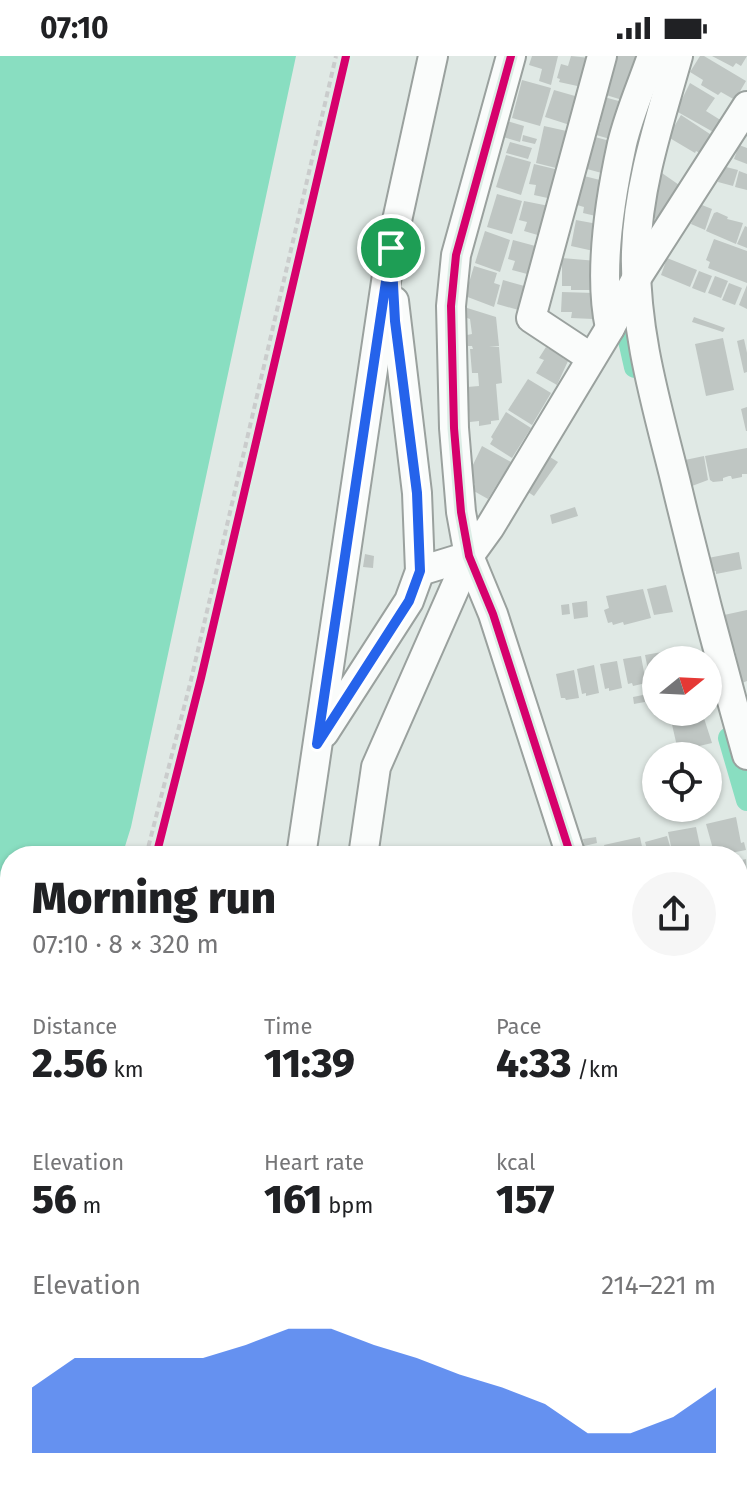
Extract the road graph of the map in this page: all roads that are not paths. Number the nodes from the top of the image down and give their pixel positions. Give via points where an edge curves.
1 (433, 56) edge
2 (511, 56) edge
3 (602, 56) edge
4 (652, 56) edge
5 (678, 56) edge
6 (747, 106) edge
7 (391, 248) junction
8 (634, 283) junction
9 (613, 322) junction
10 (590, 357) junction
11 (469, 556) junction
12 (420, 571) junction
13 (317, 744) junction
14 (747, 755) edge
15 (302, 846) edge
16 (364, 846) edge
17 (568, 846) edge

1 - 7 street
2 - 11 street via 456,255 451,306 454,428
3 - 10 street via 531,318
4 - 9 street via 622,143 609,230 604,299
5 - 8 street via 644,179
6 - 8 street
7 - 12 street
7 - 13 street
8 - 9 street
8 - 14 street via 649,377
9 - 10 street
10 - 11 street
11 - 12 street
11 - 16 street via 376,767
11 - 17 street via 493,614
12 - 13 street via 409,601
13 - 15 street

